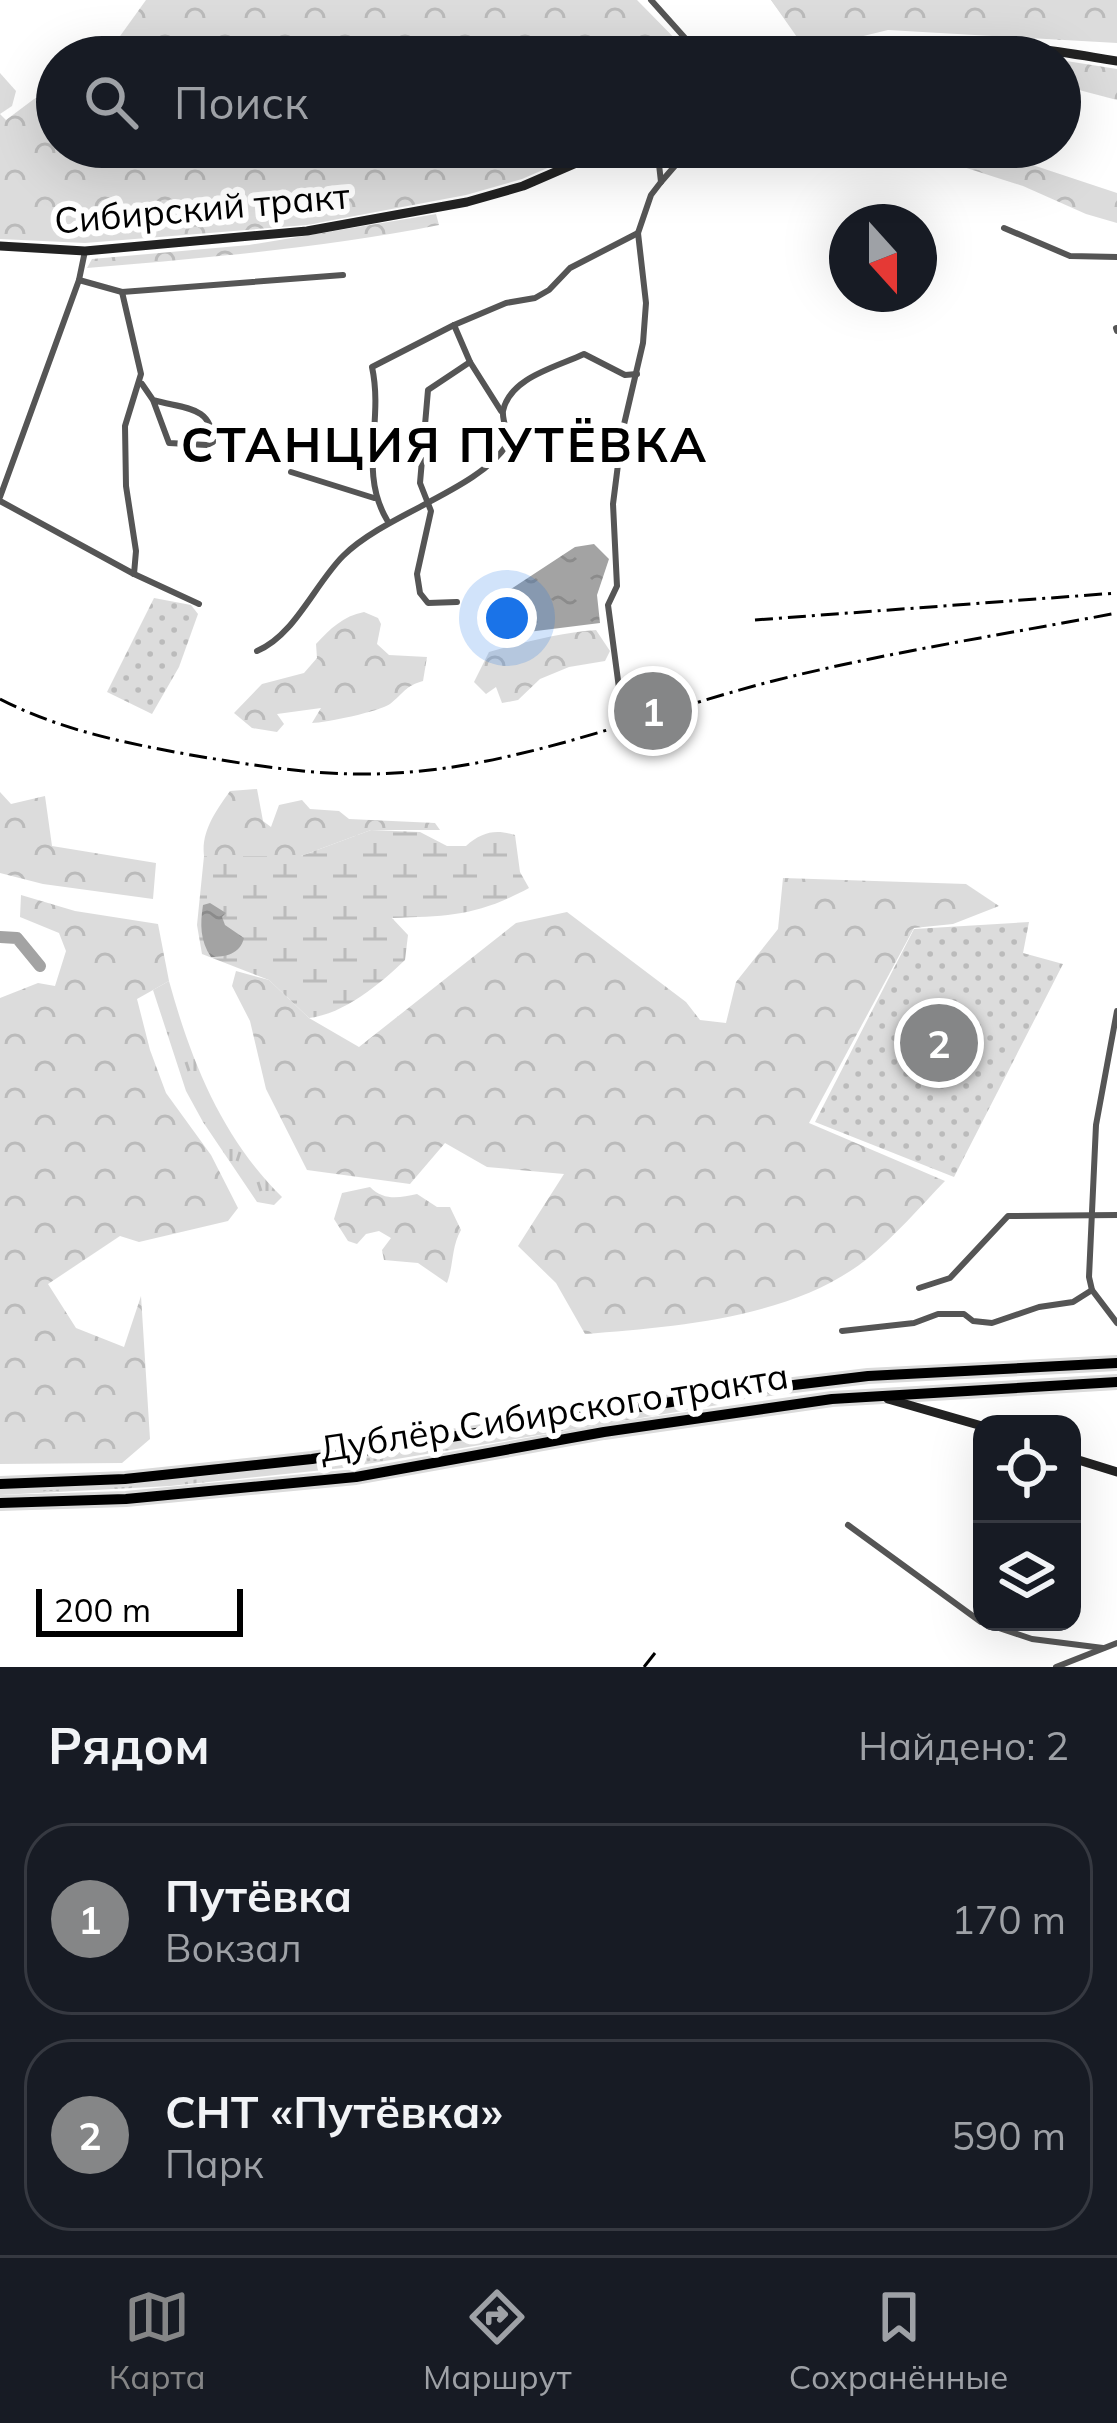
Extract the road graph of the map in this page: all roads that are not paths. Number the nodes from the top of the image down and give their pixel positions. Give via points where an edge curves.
1 (651, 0) edge
2 (683, 36) edge
3 (1081, 55) edge
4 (1117, 61) edge
5 (565, 168) edge
6 (659, 168) edge
7 (673, 168) edge
8 (661, 182) junction
9 (1004, 228) dead end
10 (638, 232) junction
11 (0, 246) edge
12 (85, 250) junction
13 (1117, 257) edge
14 (343, 274) dead end
15 (79, 280) junction
16 (122, 292) junction
17 (454, 326) junction
18 (470, 362) junction
19 (637, 374) junction
20 (140, 382) junction
21 (153, 400) junction
22 (502, 413) junction
23 (291, 472) dead end
24 (374, 498) junction
25 (0, 499) edge
26 (427, 500) junction
27 (388, 520) junction
28 (134, 574) junction
29 (457, 602) dead end
30 (199, 604) dead end
31 (257, 651) dead end
32 (619, 688) dead end
33 (1117, 1011) edge
34 (1117, 1215) edge
35 (1092, 1216) junction
36 (920, 1288) dead end
37 (1094, 1293) junction
38 (1117, 1323) edge
39 (842, 1331) dead end
40 (1117, 1363) edge
41 (1117, 1382) edge
42 (871, 1395) junction
43 (973, 1423) edge
44 (1081, 1461) edge
45 (1117, 1472) edge
46 (0, 1484) edge
47 (0, 1503) edge
48 (848, 1526) dead end
49 (1117, 1643) edge
50 (1103, 1648) junction
51 (1056, 1667) edge

1 - 2 street
3 - 4 main road
5 - 12 main road, Сибирский тракт via 467,202 307,231
6 - 8 street
7 - 8 street
8 - 10 street
9 - 13 street via 1070,256
10 - 17 street via 570,268 535,298
10 - 19 street via 646,303
11 - 12 main road, Сибирский тракт
12 - 15 street
14 - 16 street
15 - 16 street
15 - 25 street
16 - 20 street
17 - 18 street
17 - 24 street via 372,367
18 - 22 street
18 - 26 street via 428,390 420,483
19 - 22 street via 625,376 584,354 533,376
19 - 32 street via 613,504 617,586 608,605
20 - 21 street
20 - 28 street via 125,426
21 - 21 street via 207,416 213,442 169,442
22 - 26 street via 509,441 503,452
23 - 24 street
24 - 27 street
25 - 28 street
26 - 27 street
26 - 29 street via 420,593 428,604
27 - 31 street via 340,559 274,644
28 - 30 street
33 - 35 street via 1096,1125
34 - 35 street
35 - 36 street via 1008,1216 950,1278
35 - 37 street
37 - 38 street
37 - 39 street via 992,1323 938,1314
40 - 46 main road, Дублёр Сибирского тракта via 868,1376 332,1456
41 - 42 main road, Дублёр Сибирского тракта
42 - 43 main road
42 - 47 main road, Дублёр Сибирского тракта via 688,1418 359,1477
44 - 45 main road
48 - 50 street via 981,1622
49 - 50 street
50 - 51 street

